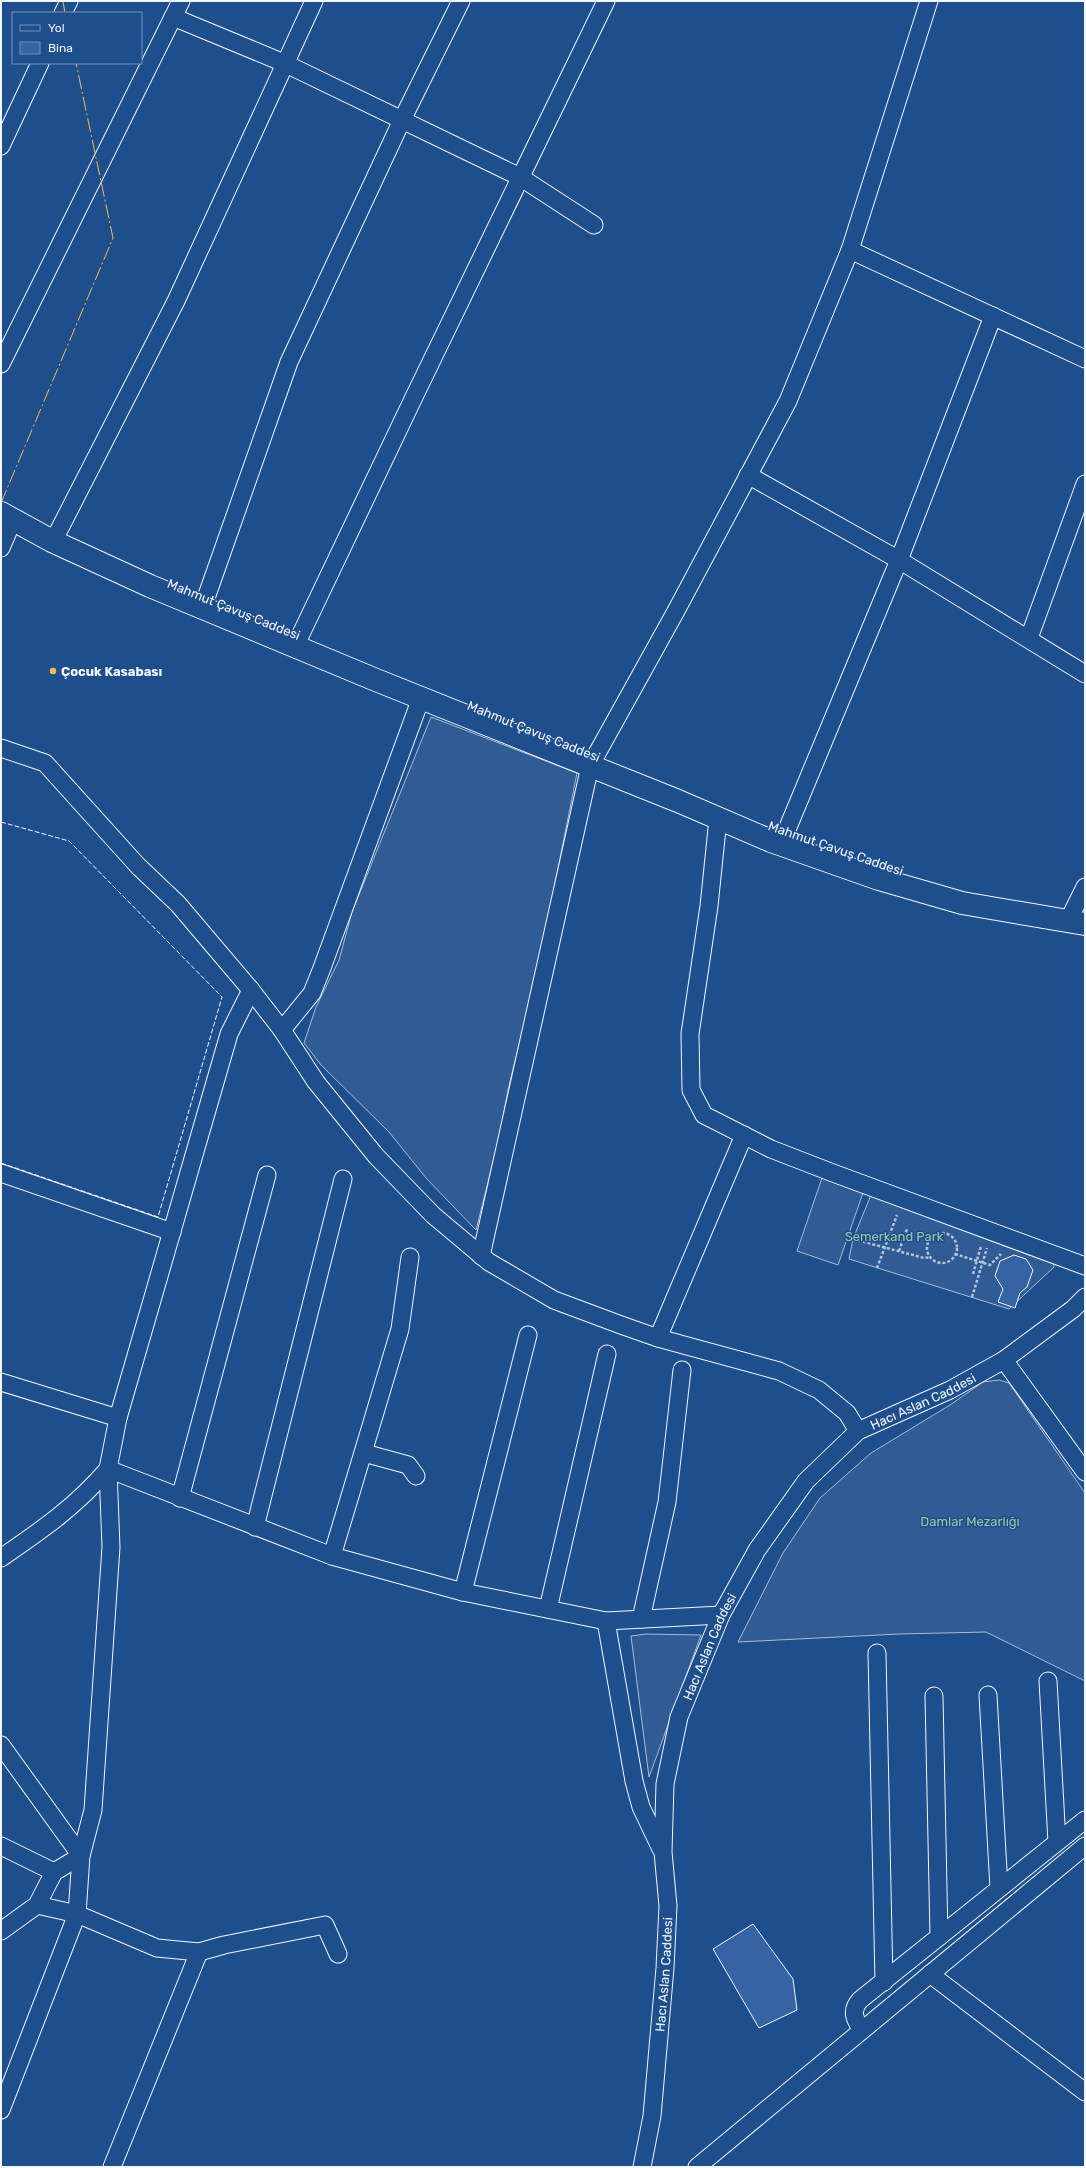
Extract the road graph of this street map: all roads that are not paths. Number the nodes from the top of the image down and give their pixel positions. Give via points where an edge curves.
1 (69, 1) edge
2 (181, 1) edge
3 (314, 1) edge
4 (461, 1) edge
5 (606, 1) edge
6 (929, 1) edge
7 (64, 12) edge
8 (173, 17) junction
9 (40, 64) edge
10 (284, 64) junction
11 (402, 120) junction
12 (1, 146) edge
13 (520, 178) junction
14 (594, 224) dead end
15 (850, 250) junction
16 (993, 316) junction
17 (1085, 359) edge
18 (1, 364) edge
19 (748, 475) junction
20 (1085, 484) edge
21 (1, 500) edge
22 (7, 517) edge
23 (58, 532) junction
24 (1, 548) edge
25 (899, 560) junction
26 (206, 598) junction
27 (300, 636) junction
28 (1029, 638) junction
29 (1085, 674) edge
30 (421, 698) junction
31 (1, 748) edge
32 (593, 761) junction
33 (718, 819) junction
34 (786, 832) junction
35 (1085, 887) edge
36 (1078, 916) edge
37 (251, 990) junction
38 (282, 1030) junction
39 (744, 1135) junction
40 (1, 1173) edge
41 (267, 1175) dead end
42 (343, 1179) dead end
43 (172, 1232) junction
44 (481, 1256) junction
45 (410, 1257) dead end
46 (1085, 1266) edge
47 (1085, 1297) edge
48 (528, 1335) dead end
49 (658, 1338) junction
50 (607, 1354) dead end
51 (1004, 1360) junction
52 (682, 1370) dead end
53 (1, 1382) edge
54 (118, 1418) junction
55 (858, 1431) junction
56 (364, 1453) junction
57 (108, 1469) junction
58 (1085, 1472) edge
59 (416, 1476) dead end
60 (180, 1498) junction
61 (255, 1527) junction
62 (332, 1556) junction
63 (1, 1558) edge
64 (463, 1592) junction
65 (548, 1609) junction
66 (721, 1615) junction
67 (641, 1620) junction
68 (606, 1621) junction
69 (877, 1653) dead end
70 (1048, 1681) dead end
71 (934, 1696) dead end
72 (988, 1696) dead end
73 (1, 1745) edge
74 (1085, 1820) edge
75 (1057, 1842) junction
76 (1, 1846) edge
77 (1085, 1846) edge
78 (663, 1852) junction
79 (81, 1856) junction
80 (54, 1872) junction
81 (999, 1888) junction
82 (38, 1905) junction
83 (78, 1914) junction
84 (1, 1931) edge
85 (940, 1937) junction
86 (199, 1952) junction
87 (338, 1954) dead end
88 (930, 1974) junction
89 (884, 1982) junction
90 (862, 2030) junction
91 (1085, 2092) edge
92 (1, 2110) edge
93 (112, 2167) edge
94 (642, 2167) edge
95 (697, 2167) edge

1 - 7 street
2 - 8 street
3 - 10 street
4 - 11 street
5 - 13 street
6 - 15 street
8 - 10 street
8 - 18 street
9 - 12 street
10 - 11 street
10 - 23 street via 176,301
11 - 13 street
11 - 26 street via 289,362
13 - 14 street
13 - 27 street
15 - 16 street
15 - 19 street via 788,401
16 - 17 street
16 - 25 street
19 - 25 street
19 - 32 street
20 - 28 street
21 - 23 main road, Mahmut Çavuş Caddesi
22 - 24 street
22 - 30 main road via 52,541 150,586
23 - 26 main road, Mahmut Çavuş Caddesi
25 - 28 street
25 - 34 street
26 - 27 main road, Mahmut Çavuş Caddesi
27 - 32 main road, Mahmut Çavuş Caddesi
28 - 29 street
30 - 32 main road
30 - 38 street via 312,993
31 - 37 street via 44,763 138,866 178,904
32 - 33 main road
32 - 34 main road, Mahmut Çavuş Caddesi
32 - 44 street
33 - 36 main road via 771,842 917,890 962,902
33 - 39 street via 709,906 690,1034 691,1090 704,1115
34 - 36 main road, Mahmut Çavuş Caddesi via 895,869
35 - 36 street
37 - 38 street
37 - 43 street via 229,1034
38 - 44 street via 316,1082 376,1156 433,1215
39 - 46 street via 772,1149 902,1200 987,1239 1025,1245
39 - 49 street
40 - 43 street
41 - 60 street
42 - 61 street
43 - 54 street
44 - 49 street via 554,1300
45 - 56 street via 400,1329
47 - 51 street, Hacı Aslan Caddesi via 1073,1310
48 - 64 street
49 - 55 street via 779,1371 819,1390 847,1413
50 - 65 street
51 - 55 street, Hacı Aslan Caddesi via 950,1390
51 - 58 street
52 - 67 street via 667,1502
53 - 54 street
54 - 57 street
55 - 66 street, Hacı Aslan Caddesi via 806,1480 757,1550
56 - 59 street via 408,1465
56 - 62 street
57 - 60 street
57 - 63 street via 84,1496 56,1520
57 - 79 street via 111,1500 110,1563 93,1810
60 - 61 street
61 - 62 street
62 - 64 street
64 - 65 street
65 - 68 street
66 - 67 street
66 - 78 street, Hacı Aslan Caddesi via 679,1717 665,1784
67 - 68 street
68 - 78 street via 634,1781 641,1807
69 - 89 street
70 - 75 street
71 - 85 street
72 - 81 street
73 - 79 street
74 - 75 street
75 - 81 street
76 - 80 street
77 - 88 street
78 - 94 street, Hacı Aslan Caddesi via 668,1906 665,1968 652,2116
79 - 80 street
79 - 83 street
80 - 82 street
81 - 85 street
82 - 83 street
82 - 84 street
83 - 86 street via 157,1948
83 - 92 street
85 - 89 street
86 - 87 street via 324,1925
86 - 93 street
88 - 90 street
88 - 91 street
89 - 90 street via 857,2003 855,2020
90 - 95 street

